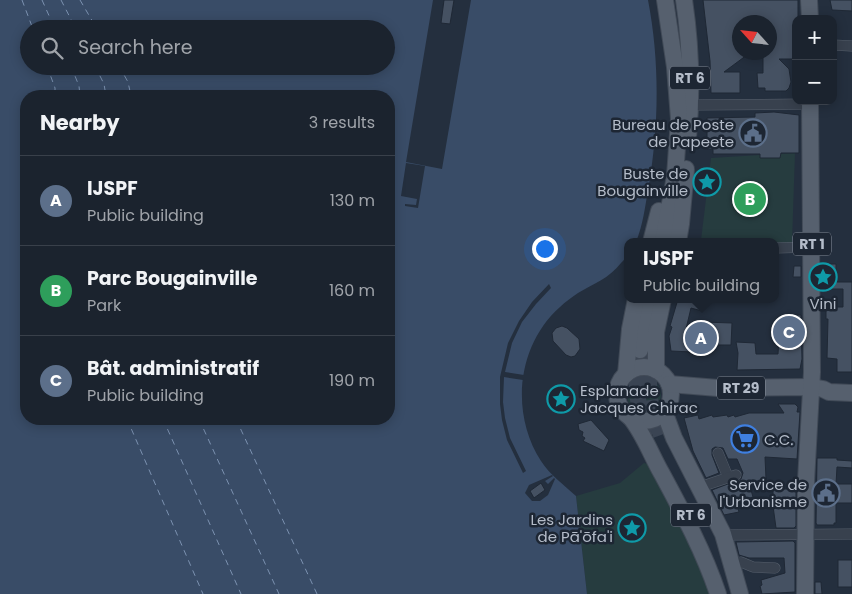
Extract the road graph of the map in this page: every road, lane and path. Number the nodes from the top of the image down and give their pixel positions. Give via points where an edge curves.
1 (665, 0) edge
2 (684, 0) edge
3 (809, 0) edge
4 (810, 15) edge
5 (837, 45) edge
6 (852, 46) edge
7 (675, 67) junction
8 (792, 103) edge
9 (691, 105) junction
10 (810, 105) edge
11 (652, 238) edge
12 (664, 238) edge
13 (677, 238) edge
14 (812, 247) junction
15 (779, 248) edge
16 (635, 303) edge
17 (648, 303) edge
18 (655, 303) edge
19 (662, 303) edge
20 (656, 370) junction
21 (626, 374) junction
22 (669, 384) junction
23 (812, 392) junction
24 (852, 393) edge
25 (667, 406) junction
26 (630, 416) junction
27 (718, 453) dead end
28 (700, 487) junction
29 (805, 534) junction
30 (852, 534) edge
31 (724, 535) junction
32 (732, 564) junction
33 (776, 568) dead end
34 (718, 594) edge
35 (724, 594) edge
36 (740, 594) edge
37 (805, 594) edge

1 - 7 main road, RT 6
2 - 9 main road, RT 6
3 - 4 main road
5 - 6 street
7 - 11 main road via 668,162
7 - 12 main road, RT 6 via 678,129 675,176
8 - 9 street
9 - 13 main road, RT 6
10 - 14 main road, RT 1
14 - 15 street
14 - 23 main road, RT 1
16 - 21 main road
17 - 18 main road via 644,351
19 - 20 main road via 656,334
20 - 21 main road via 640,367
20 - 22 main road
21 - 26 main road via 620,383 618,396 622,410
22 - 23 main road, RT 29
22 - 25 main road via 671,391
23 - 24 main road, RT 29 via 822,398 829,392
23 - 25 main road, RT 29 via 694,395
23 - 29 main road, RT 1
25 - 26 main road via 658,417 650,420 642,421
25 - 28 main road via 674,438
26 - 34 main road via 686,520
27 - 28 street via 732,476
28 - 31 main road
29 - 30 street
29 - 31 street
29 - 37 main road, RT 1
31 - 32 main road
32 - 33 street via 741,562
32 - 36 main road
35 - 36 main road, RT 6 via 709,549 656,436 678,466

